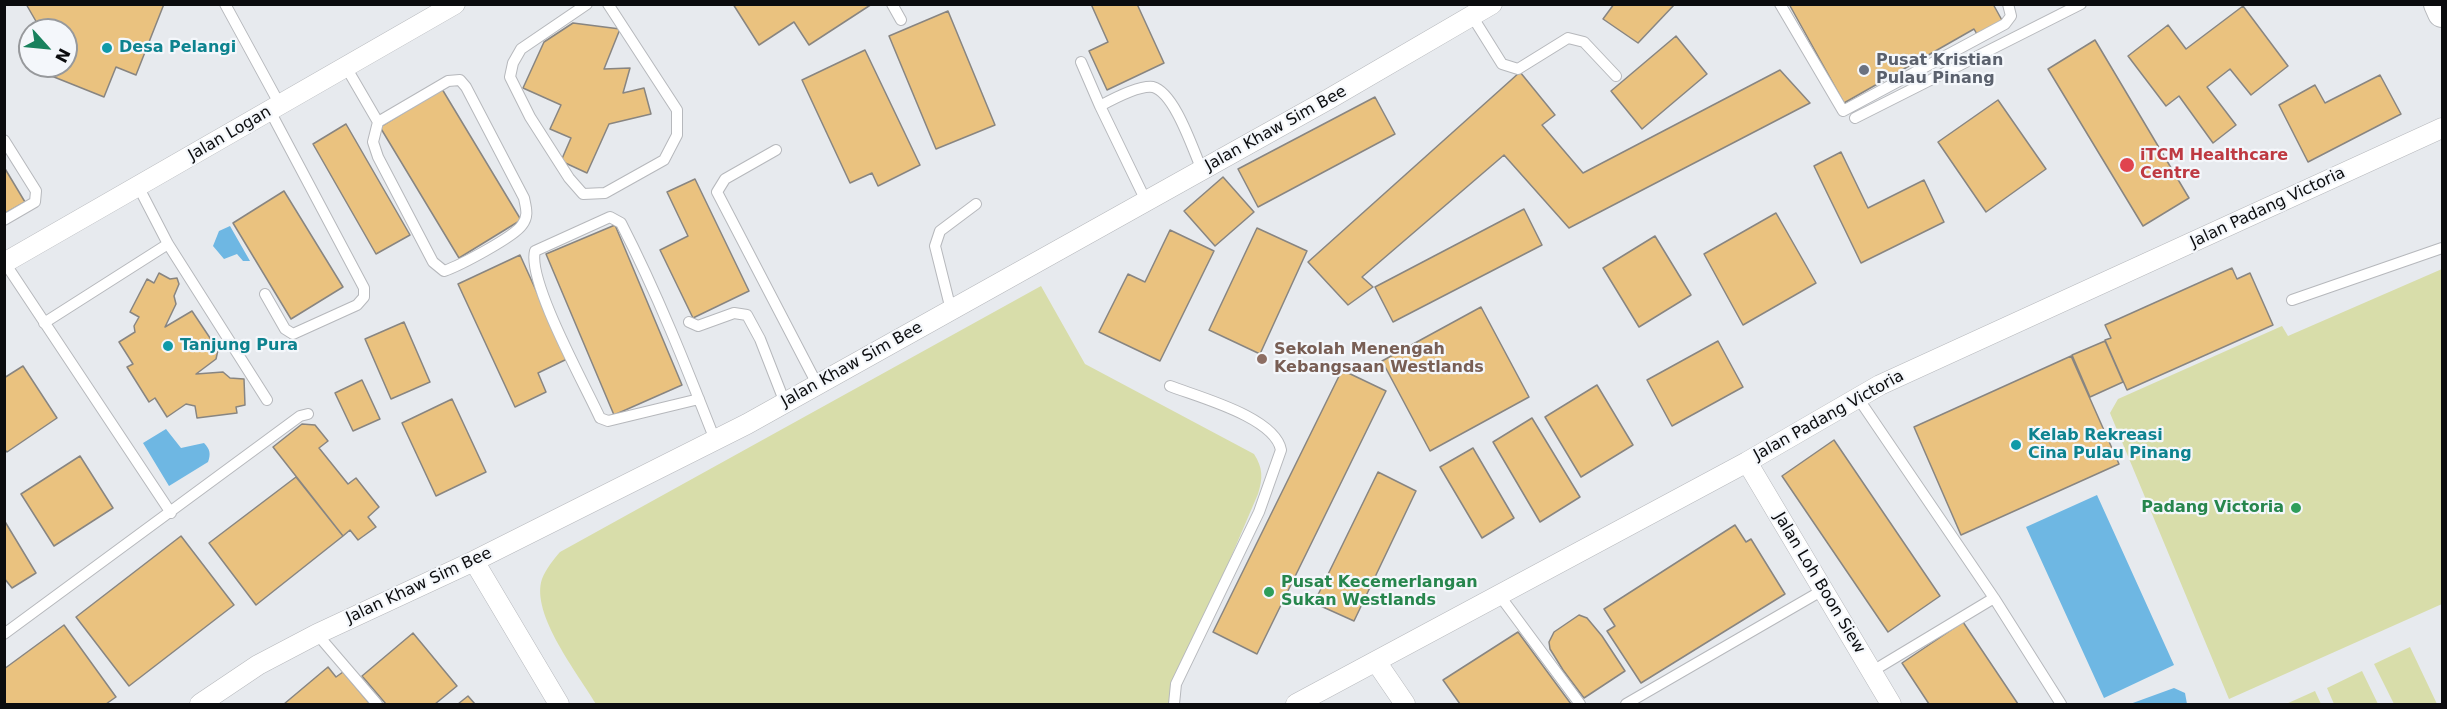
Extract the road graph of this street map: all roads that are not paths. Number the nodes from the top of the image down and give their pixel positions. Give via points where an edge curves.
1 (225, 4) edge
2 (455, 4) edge
3 (586, 4) edge
4 (608, 4) edge
5 (892, 4) edge
6 (1492, 4) edge
7 (1780, 4) edge
8 (2008, 4) edge
9 (2081, 4) edge
10 (2440, 4) edge
11 (2442, 13) edge
12 (1472, 16) junction
13 (901, 20) dead end
14 (1081, 62) dead end
15 (345, 67) junction
16 (1616, 75) dead end
17 (1100, 106) junction
18 (275, 108) junction
19 (1855, 118) dead end
20 (378, 122) junction
21 (2442, 128) edge
22 (4, 140) edge
23 (776, 150) dead end
24 (1202, 170) junction
25 (138, 186) junction
26 (1146, 201) junction
27 (976, 204) dead end
28 (4, 220) edge
29 (168, 244) junction
30 (2442, 248) edge
31 (5, 263) edge
32 (265, 294) dead end
33 (2292, 300) dead end
34 (951, 310) junction
35 (689, 322) dead end
36 (44, 323) junction
37 (818, 384) junction
38 (1170, 386) dead end
39 (1858, 398) junction
40 (699, 399) junction
41 (267, 400) dead end
42 (785, 403) junction
43 (308, 414) dead end
44 (715, 440) junction
45 (1747, 462) junction
46 (171, 513) junction
47 (474, 561) junction
48 (1823, 590) junction
49 (1500, 596) junction
50 (1994, 598) junction
51 (4, 634) edge
52 (317, 634) junction
53 (1377, 663) junction
54 (1871, 672) junction
55 (200, 705) edge
56 (377, 705) edge
57 (560, 705) edge
58 (1174, 705) edge
59 (1296, 705) edge
60 (1405, 705) edge
61 (1580, 705) edge
62 (1626, 705) edge
63 (1891, 705) edge
64 (2061, 705) edge

1 - 18 lane
2 - 15 street, Jalan Logan
3 - 4 lane via 521,49 510,77 568,178 583,194 605,193 664,160 677,135 677,110
5 - 13 lane
6 - 12 street, Jalan Khaw Sim Bee
7 - 8 lane via 1842,111 2005,24 2011,16
9 - 19 lane
10 - 11 main road
12 - 16 lane via 1502,64 1518,69 1568,38 1584,42
12 - 24 street, Jalan Khaw Sim Bee
14 - 17 lane
15 - 18 street, Jalan Logan
15 - 20 lane
17 - 24 lane via 1117,96 1150,87 1161,91 1170,100
17 - 26 lane
18 - 25 street, Jalan Logan
18 - 32 lane via 364,288 364,297 357,305 293,334 285,329
20 - 20 lane via 448,81 460,80 524,198 527,214 521,227 459,266 444,271 433,262 378,157 373,142
21 - 39 street, Jalan Padang Victoria
22 - 28 lane via 36,190 35,202
23 - 37 lane via 725,179 717,192
24 - 26 street, Jalan Khaw Sim Bee
25 - 29 lane
25 - 31 street, Jalan Logan
26 - 34 street, Jalan Khaw Sim Bee
27 - 34 lane via 940,231 934,246
29 - 36 lane
29 - 41 lane
30 - 33 lane
31 - 36 lane
34 - 37 street, Jalan Khaw Sim Bee
35 - 42 lane via 698,326 734,313 747,315
36 - 46 lane
37 - 42 street, Jalan Khaw Sim Bee
38 - 58 lane via 1268,428 1281,450 1259,512 1176,684
39 - 45 street, Jalan Padang Victoria
39 - 50 lane
40 - 40 lane via 678,344 621,223 610,218 535,251 533,260 543,295 600,418 608,421
40 - 44 lane
42 - 44 street, Jalan Khaw Sim Bee
43 - 46 lane via 300,416
44 - 47 street, Jalan Khaw Sim Bee
45 - 48 street, Jalan Loh Boon Siew
45 - 49 street, Jalan Padang Victoria
46 - 51 lane
47 - 52 street, Jalan Khaw Sim Bee
47 - 57 street
48 - 54 street, Jalan Loh Boon Siew
48 - 62 lane
49 - 53 street, Jalan Padang Victoria
49 - 61 lane
50 - 54 lane
50 - 64 lane
52 - 55 street, Jalan Khaw Sim Bee via 258,665
52 - 56 lane
53 - 59 street, Jalan Padang Victoria
53 - 60 street
54 - 63 street, Jalan Loh Boon Siew

